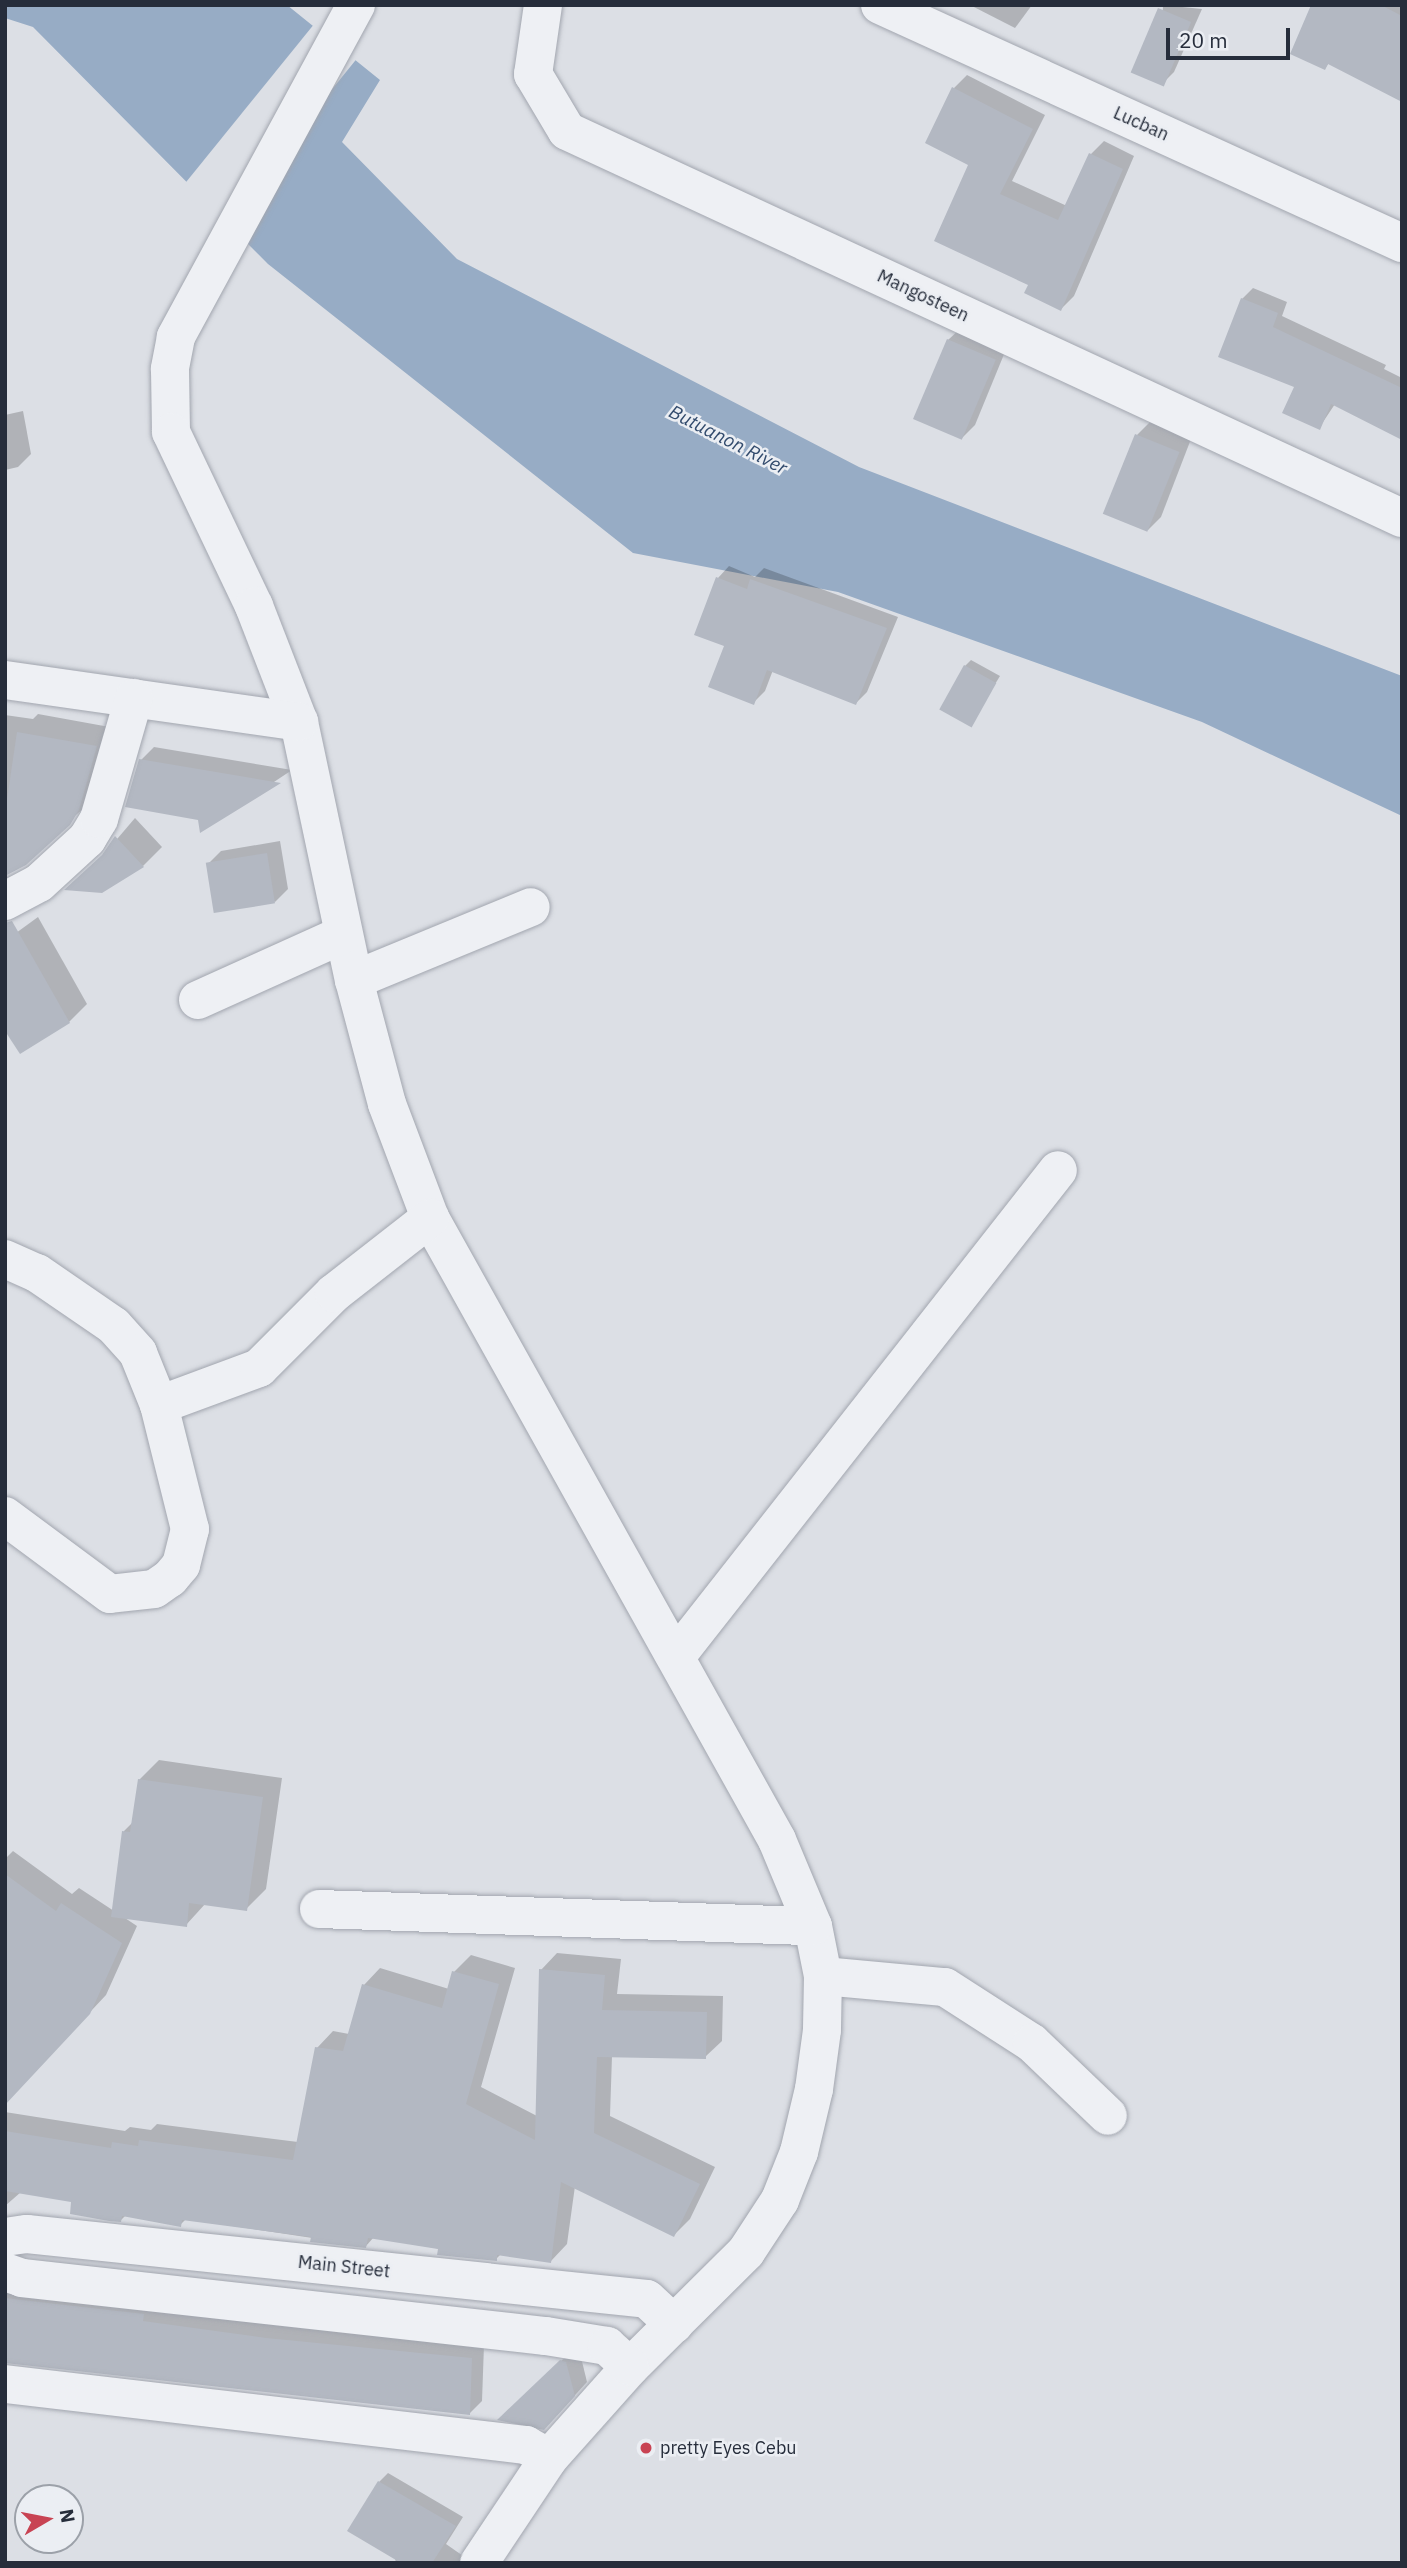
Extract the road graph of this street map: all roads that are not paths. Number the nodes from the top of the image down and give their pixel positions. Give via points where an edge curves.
1 (356, 5) edge
2 (543, 5) edge
3 (880, 5) edge
4 (1402, 243) edge
5 (1402, 518) edge
6 (5, 680) edge
7 (134, 698) junction
8 (299, 722) junction
9 (5, 901) edge
10 (531, 906) dead end
11 (342, 935) junction
12 (354, 980) junction
13 (198, 1000) dead end
14 (1058, 1170) dead end
15 (430, 1218) junction
16 (5, 1259) edge
17 (159, 1405) junction
18 (5, 1516) edge
19 (678, 1654) junction
20 (319, 1909) dead end
21 (813, 1926) junction
22 (823, 1976) junction
23 (1108, 2116) dead end
24 (5, 2237) edge
25 (5, 2272) edge
26 (674, 2324) junction
27 (629, 2367) junction
28 (5, 2384) edge
29 (549, 2458) junction
30 (485, 2561) edge

1 - 8 street via 176,337 170,369 171,432 254,606
2 - 5 street, Mangosteen via 533,74 567,131
3 - 4 street, Lucban
6 - 7 street
7 - 8 street
7 - 9 street via 99,819 87,839 40,883
8 - 11 street
10 - 12 street
11 - 12 street
11 - 13 street
12 - 15 street via 387,1104
14 - 19 street
15 - 17 street via 334,1293 259,1368
15 - 19 street
16 - 17 street via 37,1273 114,1326 138,1353
17 - 18 street via 190,1529 181,1565 154,1589 110,1594
19 - 21 street via 777,1840
20 - 21 street
21 - 22 street
22 - 23 street via 945,1987 1032,2043
22 - 26 street via 814,2089 799,2152 780,2200 746,2252
24 - 26 street, Main Street via 27,2234 648,2299
25 - 27 street via 22,2278 546,2336 607,2346
26 - 27 street
27 - 29 street
28 - 29 street via 526,2445
29 - 30 street

